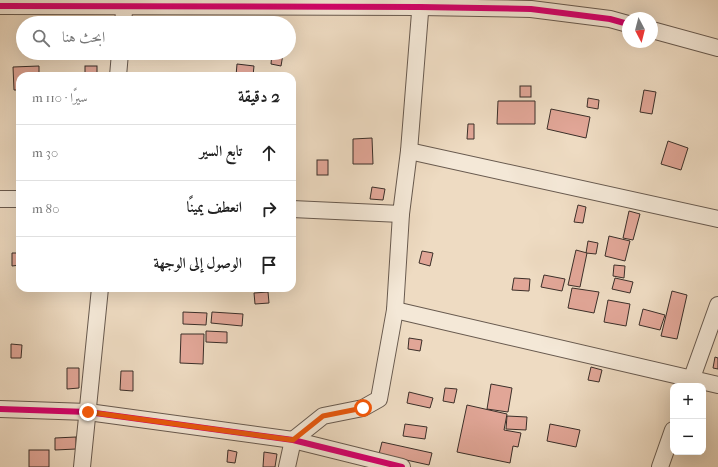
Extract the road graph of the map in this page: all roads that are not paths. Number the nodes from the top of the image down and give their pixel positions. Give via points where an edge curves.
1 (124, 3) edge
2 (421, 3) edge
3 (0, 6) edge
4 (123, 16) edge
5 (622, 22) edge
6 (658, 32) edge
7 (718, 48) edge
8 (119, 60) edge
9 (118, 72) edge
10 (409, 151) junction
11 (0, 199) edge
12 (16, 199) edge
13 (296, 209) edge
14 (401, 214) junction
15 (718, 219) edge
16 (100, 292) edge
17 (718, 305) edge
18 (395, 310) junction
19 (690, 383) edge
20 (706, 384) edge
21 (718, 385) edge
22 (0, 409) edge
23 (88, 412) junction
24 (670, 439) edge
25 (293, 440) junction
26 (82, 467) edge
27 (287, 467) edge
28 (402, 467) edge
29 (660, 467) edge

1 - 2 street
1 - 3 street
1 - 4 street
2 - 5 street via 531,9
2 - 10 street
6 - 7 street
8 - 9 street
10 - 14 street
10 - 15 street
11 - 12 street
13 - 14 street
14 - 18 street
16 - 23 street
17 - 19 street
18 - 19 street
18 - 25 street via 379,399 363,408 323,416
20 - 21 street
22 - 23 street
23 - 25 street
23 - 26 street
24 - 29 street
25 - 27 street
25 - 28 street

